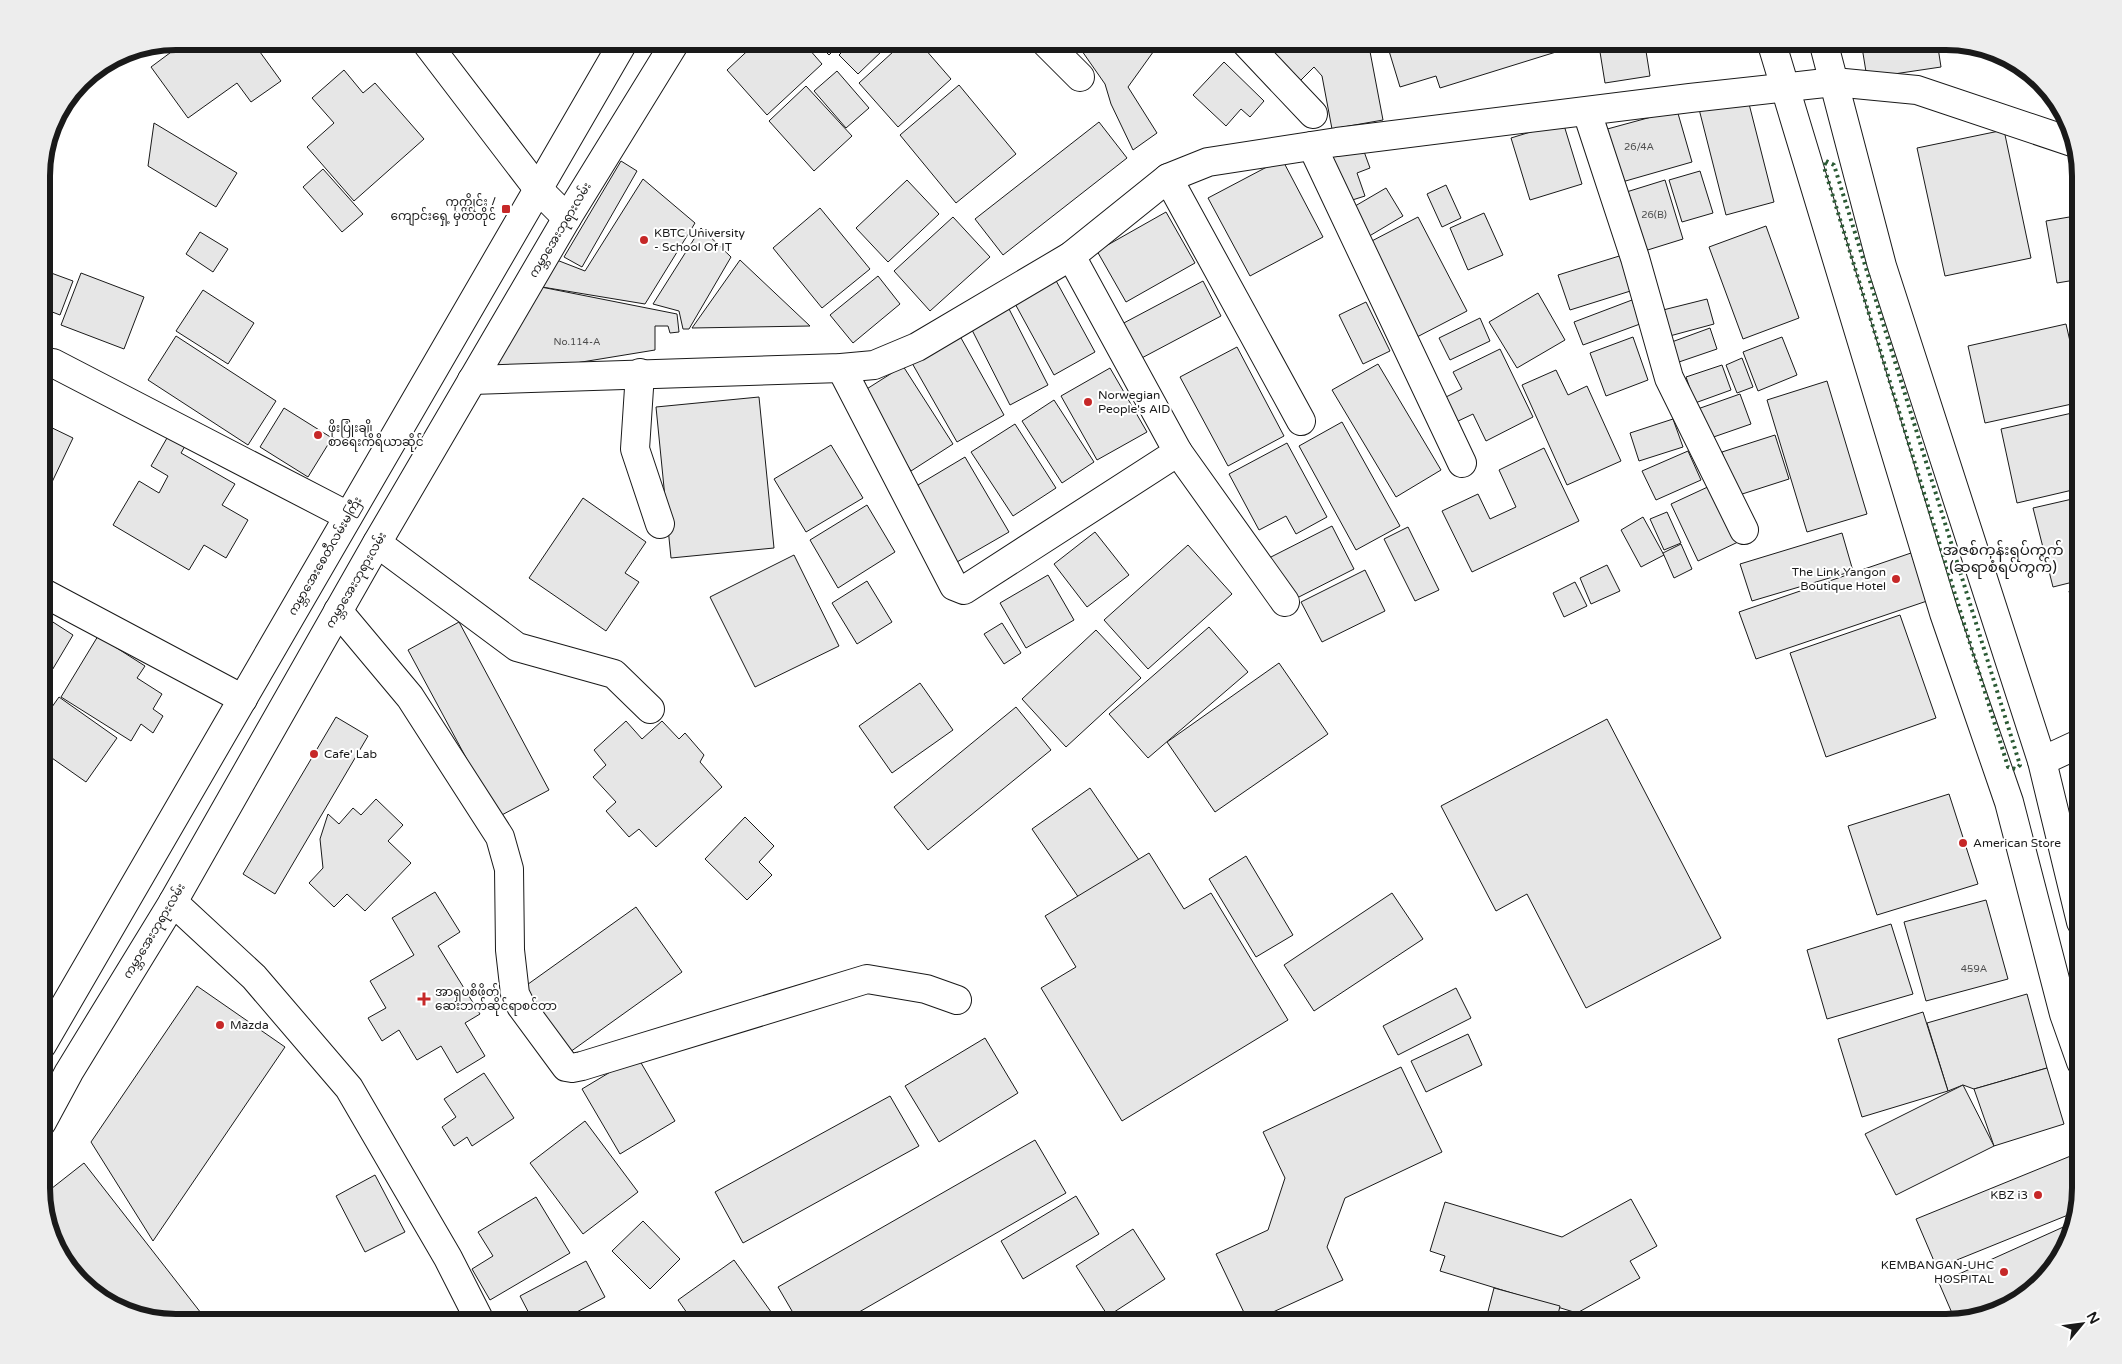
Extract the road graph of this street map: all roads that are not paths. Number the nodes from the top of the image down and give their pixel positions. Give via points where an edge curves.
1 (432, 50) edge
2 (619, 50) edge
3 (670, 50) edge
4 (1053, 50) edge
5 (1253, 50) edge
6 (1774, 50) edge
7 (1825, 50) edge
8 (1080, 78) dead end
9 (1834, 82) junction
10 (1786, 88) junction
11 (1587, 112) junction
12 (1313, 114) dead end
13 (2067, 140) edge
14 (1312, 146) junction
15 (1168, 178) junction
16 (538, 189) junction
17 (567, 218) junction
18 (1071, 256) junction
19 (53, 363) dead end
20 (841, 368) junction
21 (432, 371) junction
22 (640, 374) junction
23 (472, 380) junction
24 (1301, 421) dead end
25 (1178, 452) junction
26 (1462, 463) dead end
27 (348, 516) junction
28 (660, 524) dead end
29 (1744, 530) dead end
30 (377, 543) junction
31 (50, 596) edge
32 (1285, 602) dead end
33 (338, 611) junction
34 (243, 699) junction
35 (650, 709) dead end
36 (2072, 747) edge
37 (2042, 761) junction
38 (2072, 885) edge
39 (172, 902) junction
40 (957, 1000) dead end
41 (2072, 1011) edge
42 (50, 1031) edge
43 (50, 1107) edge
44 (476, 1314) edge

1 - 16 street
2 - 16 street
3 - 17 street, ကမ္ဘာအေးဘုရားလမ်း
4 - 8 street
5 - 12 street
6 - 10 street
7 - 9 street
9 - 10 street
9 - 13 street via 1917,90
9 - 37 street via 1882,266
10 - 11 street
10 - 41 street via 1944,613 2009,802
11 - 14 street
11 - 29 street via 1635,258 1669,378
14 - 15 street via 1208,162
14 - 26 street
15 - 18 street
15 - 24 street
16 - 17 street
16 - 21 street
17 - 23 street, ကမ္ဘာအေးဘုရားလမ်း
18 - 20 street via 917,347 874,365
18 - 25 street
19 - 27 street
20 - 22 street
20 - 25 street via 954,586 964,590
21 - 23 street
21 - 27 street, ကမ္ဘာအေးစေတီလမ်းမကြီး
22 - 23 street
22 - 28 street via 635,449
23 - 30 street, ကမ္ဘာအေးဘုရားလမ်း
25 - 32 street
27 - 34 street, ကမ္ဘာအေးစေတီလမ်းမကြီး
30 - 33 street, ကမ္ဘာအေးဘုရားလမ်း
30 - 35 street via 517,647 614,674
31 - 34 street
33 - 39 street, ကမ္ဘာအေးဘုရားလမ်း
33 - 40 street via 410,697 500,837 509,869 510,950 515,994 566,1067 582,1066 866,979 926,989
34 - 42 street
36 - 37 street
37 - 38 street
39 - 43 street, ကမ္ဘာအေးဘုရားလမ်း
39 - 44 street via 254,977 349,1088 448,1258

